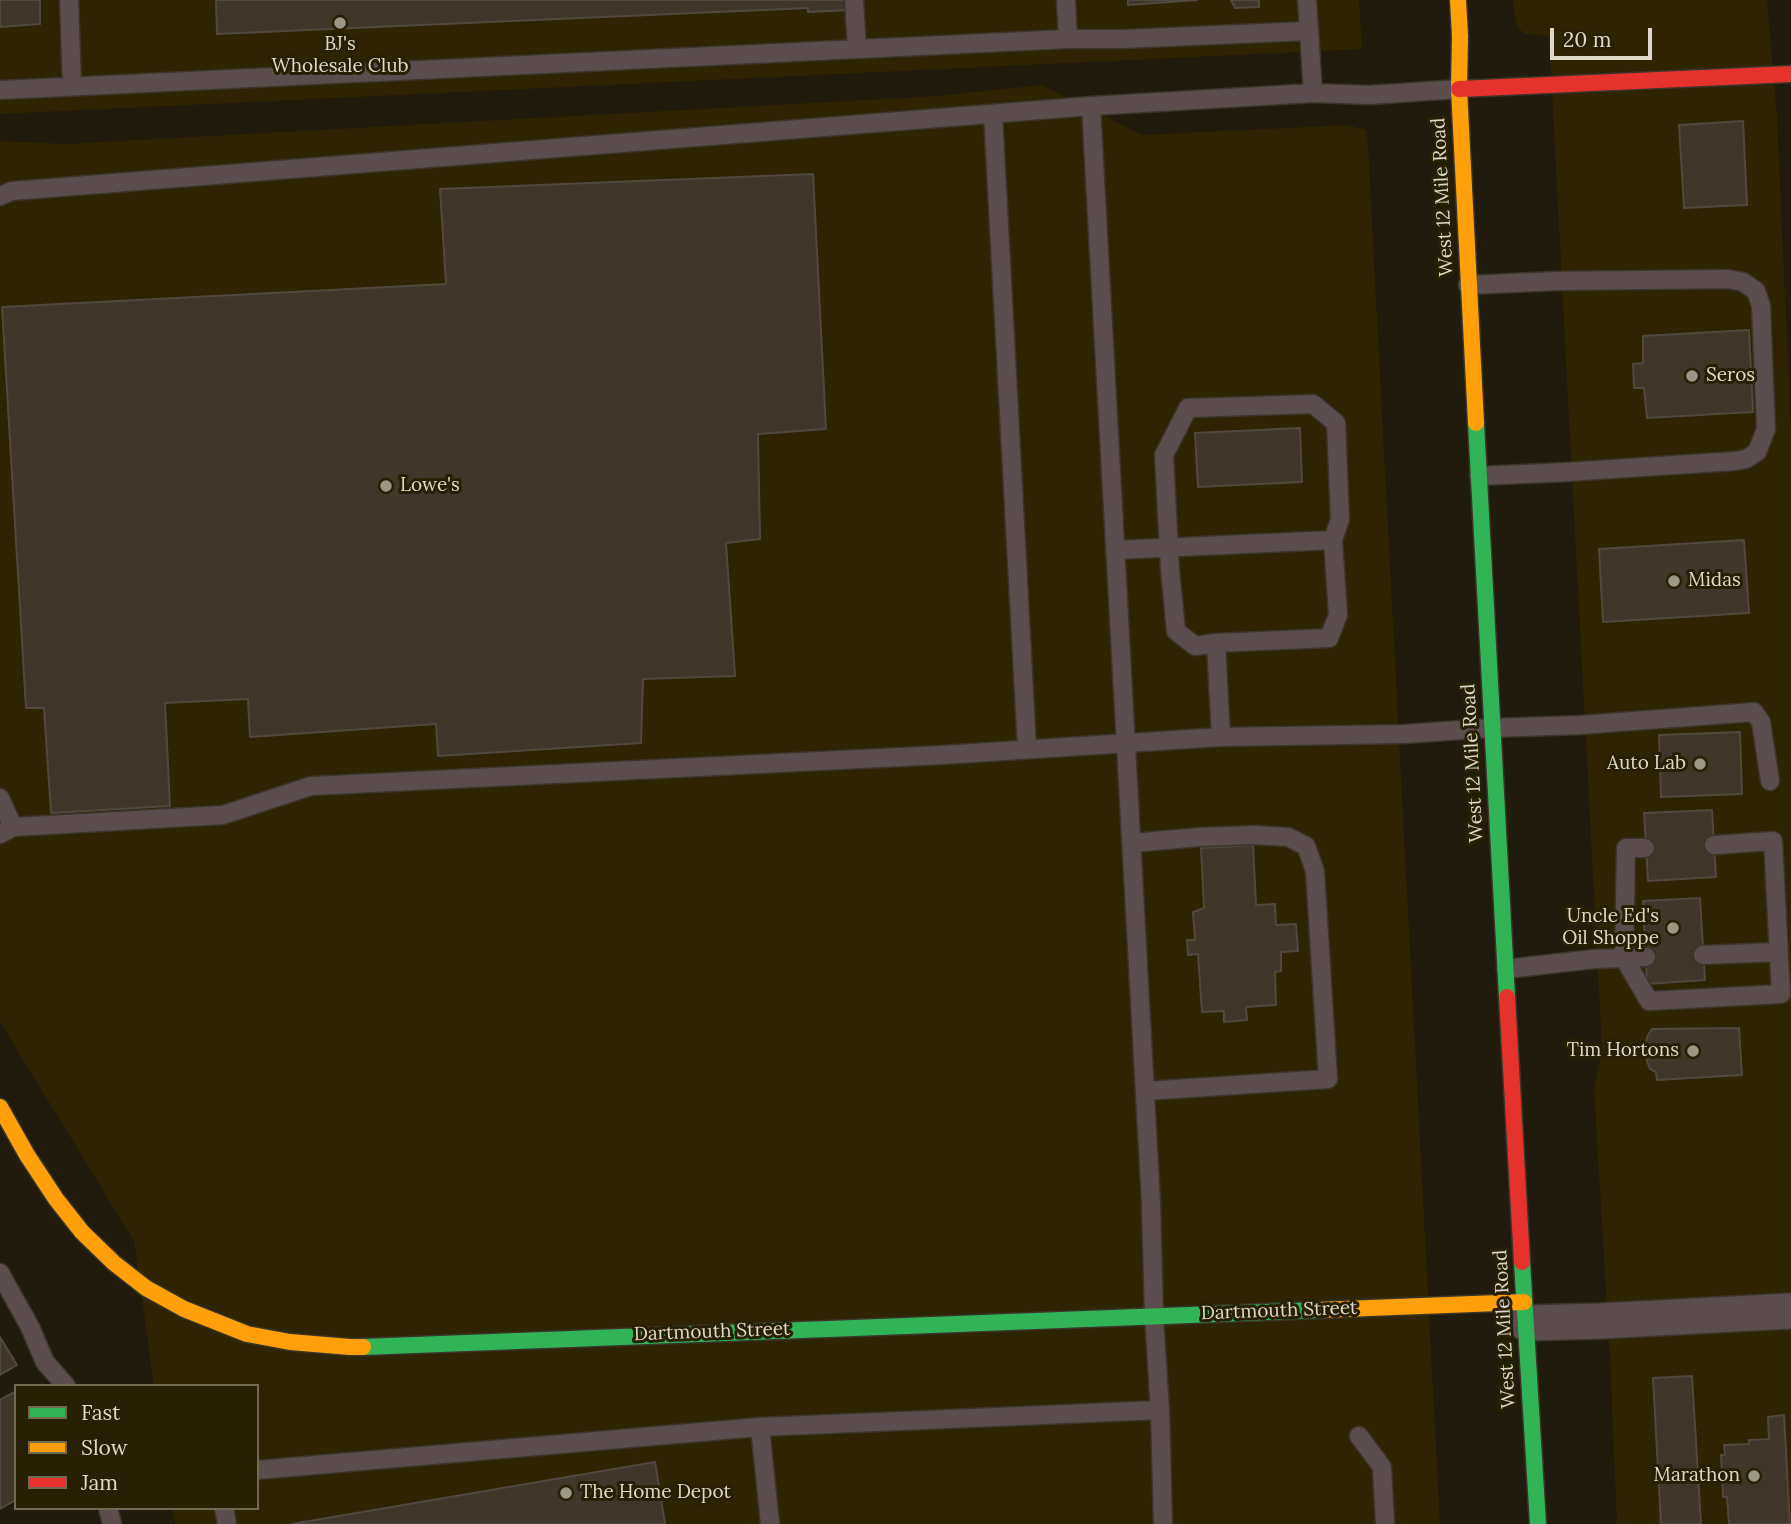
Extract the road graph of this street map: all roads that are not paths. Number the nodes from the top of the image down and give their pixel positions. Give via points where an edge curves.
1 (69, 0) edge
2 (854, 0) edge
3 (1066, 0) edge
4 (1307, 0) edge
5 (1458, 0) edge
6 (1309, 31) junction
7 (1068, 39) junction
8 (857, 49) junction
9 (1791, 74) edge
10 (72, 86) junction
11 (1459, 89) junction
12 (0, 90) edge
13 (1312, 93) junction
14 (1091, 106) junction
15 (993, 114) junction
16 (0, 196) edge
17 (1468, 285) junction
18 (1479, 476) junction
19 (1334, 540) junction
20 (1170, 547) junction
21 (1115, 550) junction
22 (1216, 643) junction
23 (1492, 728) junction
24 (1221, 737) junction
25 (1126, 742) junction
26 (1027, 749) junction
27 (1770, 781) dead end
28 (0, 798) edge
29 (7, 831) edge
30 (1132, 843) junction
31 (1714, 845) dead end
32 (1646, 848) dead end
33 (1778, 952) junction
34 (1703, 956) dead end
35 (1646, 957) dead end
36 (1624, 958) junction
37 (1506, 969) junction
38 (1145, 1091) junction
39 (0, 1107) edge
40 (0, 1273) edge
41 (1791, 1311) edge
42 (1525, 1312) junction
43 (1154, 1316) junction
44 (64, 1384) edge
45 (1160, 1410) junction
46 (761, 1427) junction
47 (1359, 1436) dead end
48 (259, 1470) edge
49 (770, 1524) edge
50 (1163, 1524) edge
51 (1385, 1524) edge
52 (1538, 1524) edge

1 - 10 lane
2 - 8 lane
3 - 7 lane
4 - 6 lane
5 - 11 street, West 12 Mile Road
6 - 7 lane
6 - 13 lane
7 - 8 lane
8 - 10 lane
9 - 11 street
10 - 12 lane
11 - 13 lane via 1369,95
11 - 17 street, West 12 Mile Road
13 - 14 lane
14 - 15 lane
14 - 21 lane
15 - 16 lane via 12,191
15 - 26 lane
17 - 18 street, West 12 Mile Road
17 - 18 lane via 1728,278 1756,291 1761,306 1766,429 1757,452 1721,462
18 - 23 street, West 12 Mile Road
19 - 20 lane
19 - 20 lane via 1340,519 1336,423 1313,404 1188,408 1164,455
19 - 22 lane via 1338,615 1329,638
20 - 21 lane
20 - 22 lane via 1176,631 1195,646
21 - 25 lane
22 - 24 lane
23 - 24 lane
23 - 27 lane via 1754,712 1761,722
23 - 37 street, West 12 Mile Road
24 - 25 lane
25 - 26 lane
25 - 30 lane
26 - 29 lane via 311,786 223,815
28 - 29 lane
30 - 38 lane
30 - 38 lane via 1254,835 1288,837 1306,846 1315,871 1328,1079
31 - 33 lane via 1773,841
32 - 36 lane via 1626,848
33 - 34 lane
33 - 36 lane via 1781,994 1649,1001
35 - 36 lane
36 - 37 lane
37 - 42 street, West 12 Mile Road
38 - 43 lane
39 - 43 street, Dartmouth Street via 56,1199 114,1263 184,1309 247,1334 290,1342 350,1346
40 - 44 lane via 45,1362
41 - 42 street, Dartmouth Street via 1600,1321
42 - 43 street, Dartmouth Street
42 - 52 street, West 12 Mile Road
43 - 45 lane
45 - 46 lane
45 - 50 lane
46 - 48 lane
46 - 49 lane
47 - 51 lane via 1382,1467

